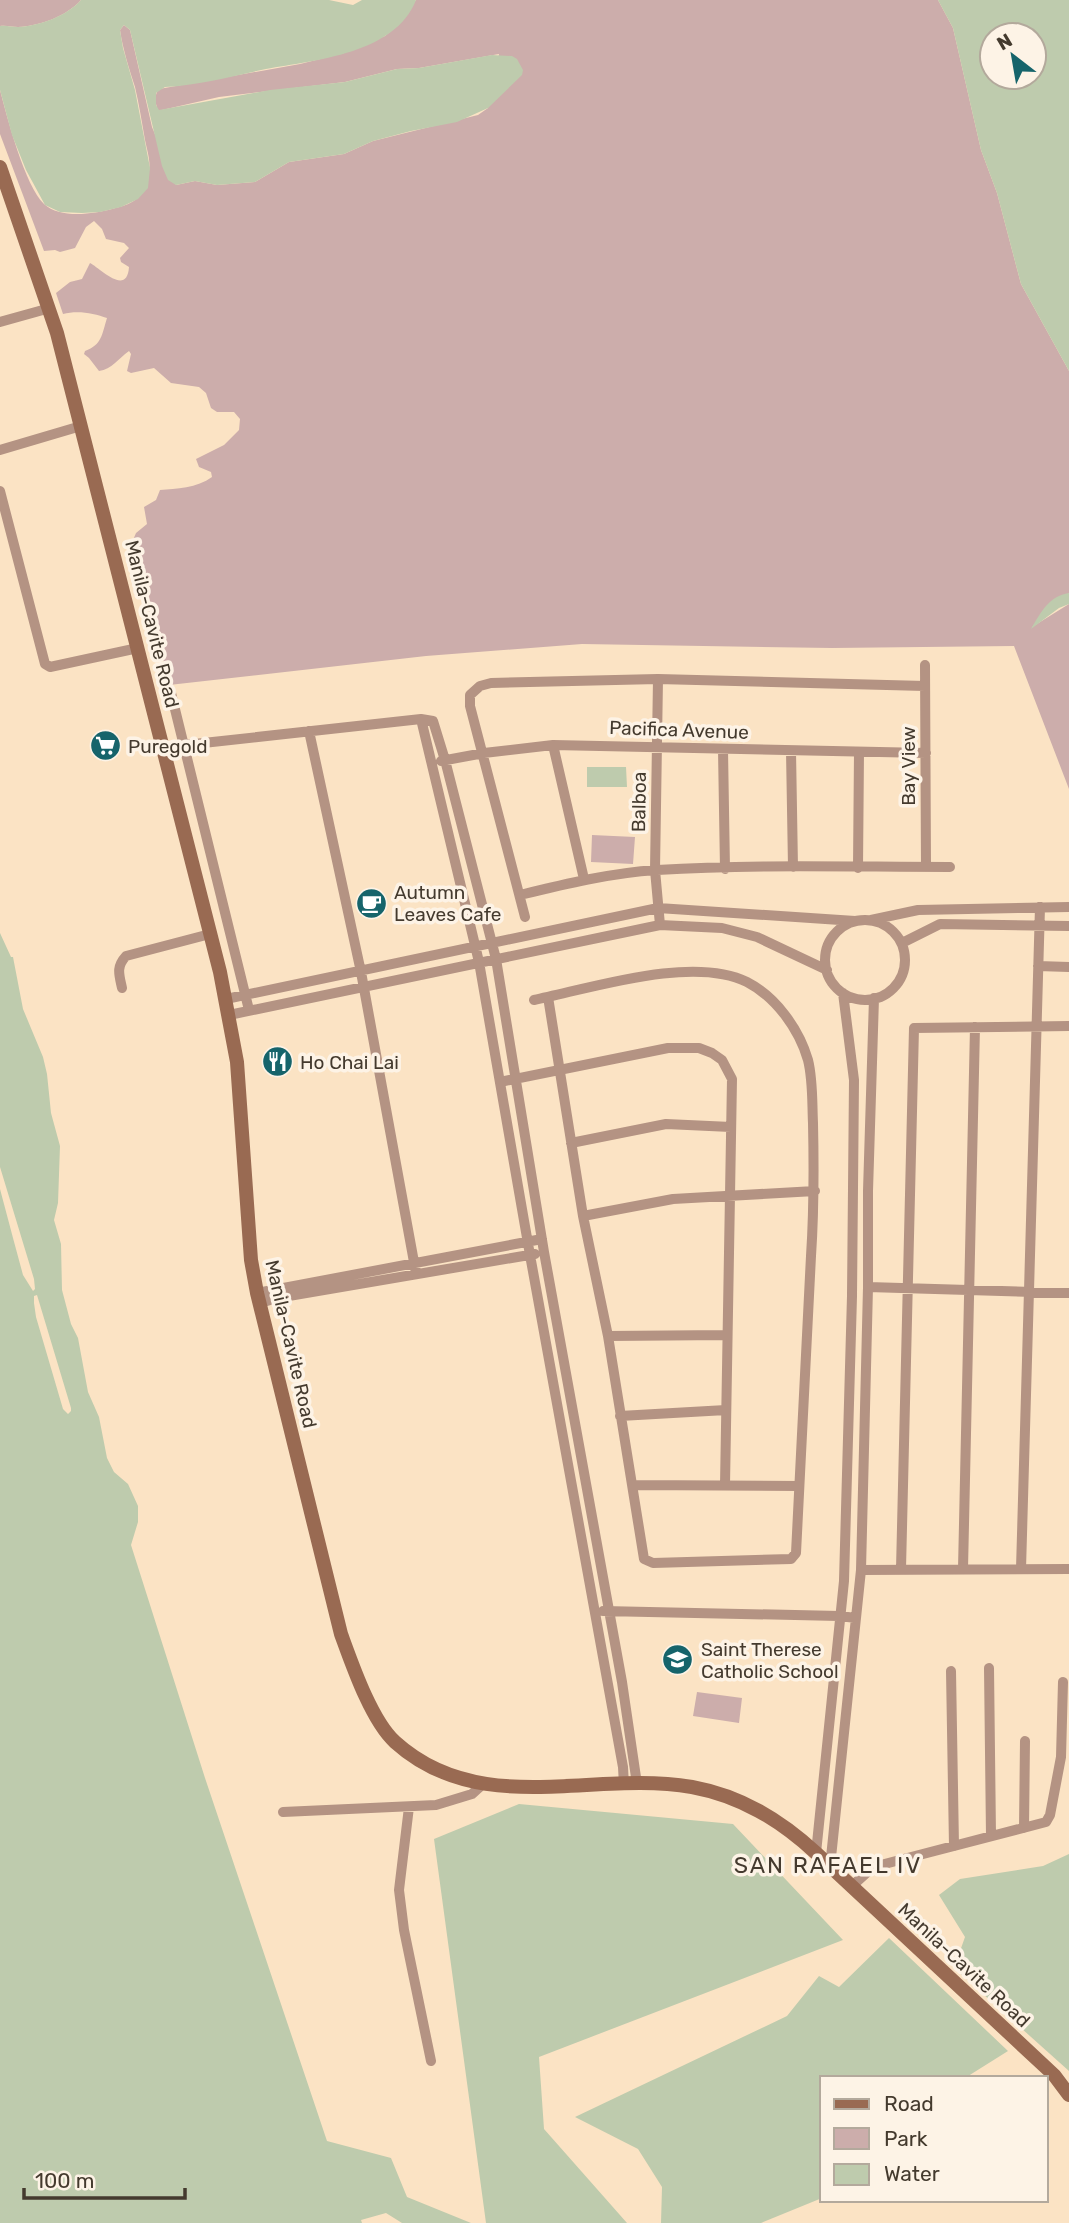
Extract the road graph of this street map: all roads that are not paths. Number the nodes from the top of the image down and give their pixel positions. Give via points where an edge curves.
1 (0, 167) edge
2 (50, 307) junction
3 (0, 322) edge
4 (81, 426) junction
5 (0, 450) edge
6 (0, 491) edge
7 (138, 648) junction
8 (925, 665) dead end
9 (658, 679) junction
10 (925, 686) junction
11 (172, 693) dead end
12 (421, 719) junction
13 (309, 731) junction
14 (185, 745) junction
15 (553, 745) junction
16 (658, 746) junction
17 (163, 750) junction
18 (723, 750) junction
19 (791, 751) junction
20 (859, 752) junction
21 (484, 753) junction
22 (926, 753) junction
23 (445, 760) junction
24 (433, 763) junction
25 (793, 867) junction
26 (926, 867) junction
27 (950, 867) dead end
28 (858, 868) junction
29 (725, 869) junction
30 (655, 870) junction
31 (584, 879) junction
32 (520, 895) junction
33 (1040, 907) junction
34 (1069, 907) edge
35 (657, 908) junction
36 (525, 917) dead end
37 (870, 920) junction
38 (855, 921) junction
39 (660, 925) junction
40 (1039, 925) junction
41 (1069, 926) edge
42 (210, 934) junction
43 (902, 943) junction
44 (492, 944) junction
45 (476, 947) junction
46 (496, 959) junction
47 (480, 962) junction
48 (1038, 966) junction
49 (1069, 967) edge
50 (827, 970) junction
51 (361, 972) junction
52 (363, 987) junction
53 (122, 988) dead end
54 (843, 993) junction
55 (246, 995) junction
56 (548, 997) junction
57 (874, 998) junction
58 (226, 999) junction
59 (534, 1000) dead end
60 (249, 1010) junction
61 (229, 1015) junction
62 (1069, 1026) edge
63 (975, 1027) junction
64 (1037, 1027) junction
65 (558, 1070) junction
66 (516, 1079) junction
67 (500, 1082) junction
68 (732, 1127) junction
69 (571, 1143) junction
70 (815, 1191) junction
71 (853, 1191) junction
72 (868, 1191) junction
73 (731, 1198) junction
74 (583, 1216) junction
75 (542, 1238) junction
76 (527, 1241) junction
77 (544, 1252) junction
78 (530, 1255) junction
79 (414, 1261) junction
80 (416, 1273) junction
81 (868, 1287) junction
82 (909, 1288) junction
83 (971, 1290) junction
84 (1030, 1292) junction
85 (1069, 1293) edge
86 (259, 1298) junction
87 (727, 1335) junction
88 (608, 1336) junction
89 (726, 1410) junction
90 (620, 1416) junction
91 (632, 1485) junction
92 (725, 1485) junction
93 (799, 1486) junction
94 (901, 1569) junction
95 (963, 1569) junction
96 (1021, 1569) junction
97 (1069, 1569) edge
98 (860, 1570) junction
99 (595, 1611) junction
100 (609, 1611) junction
101 (839, 1616) junction
102 (856, 1618) junction
103 (989, 1668) dead end
104 (951, 1671) dead end
105 (1063, 1682) dead end
106 (1025, 1741) dead end
107 (484, 1784) junction
108 (631, 1785) junction
109 (409, 1807) junction
110 (283, 1812) dead end
111 (1024, 1828) junction
112 (991, 1836) junction
113 (954, 1846) junction
114 (816, 1853) junction
115 (830, 1867) junction
116 (852, 1886) junction
117 (431, 2061) dead end
118 (1069, 2095) edge

1 - 2 main road, Manila-Cavite Road
2 - 3 street
2 - 4 main road, Manila-Cavite Road
4 - 5 street
4 - 7 main road, Manila-Cavite Road
6 - 7 street via 45,664 50,667
7 - 17 main road, Manila-Cavite Road
8 - 10 street, Bay View
9 - 10 street
9 - 16 street, Balboa
9 - 21 street via 491,683 480,687 471,695 470,706
10 - 22 street, Bay View
11 - 14 street
12 - 13 street
12 - 23 street via 433,721
12 - 24 street
13 - 14 street
13 - 51 street
14 - 17 street
14 - 55 street
15 - 16 street, Pacifica Avenue
15 - 21 street, Pacifica Avenue
15 - 31 street
16 - 18 street, Pacifica Avenue
16 - 30 street, Balboa
17 - 42 main road, Manila-Cavite Road
18 - 19 street, Pacifica Avenue
18 - 29 street
19 - 20 street, Pacifica Avenue
19 - 25 street
20 - 22 street, Pacifica Avenue
20 - 28 street
21 - 23 street, Pacifica Avenue
21 - 32 street
22 - 26 street, Bay View
23 - 24 street, Pacifica Avenue
23 - 44 street
24 - 45 street
25 - 28 street
25 - 29 street
26 - 27 street
26 - 28 street
29 - 30 street
30 - 31 street
30 - 35 street, Balboa
31 - 32 street
32 - 36 street
33 - 34 street
33 - 37 street via 918,910
33 - 40 street
35 - 38 street
35 - 39 street, Balboa
35 - 44 street
37 - 38 street
37 - 43 street via 883,924
38 - 50 street via 834,935 825,958
39 - 46 street
39 - 50 street via 722,928 757,937
40 - 41 street
40 - 43 street via 940,924
40 - 48 street
42 - 53 street via 126,956 118,970
42 - 58 main road, Manila-Cavite Road
43 - 57 street via 901,977 885,994
44 - 45 street
44 - 46 street
45 - 47 street
45 - 51 street
46 - 47 street
46 - 66 street
47 - 52 street
47 - 67 street
48 - 49 street
48 - 64 street
50 - 54 street
51 - 52 street
51 - 55 street
52 - 60 street
52 - 79 street
54 - 57 street
54 - 71 street via 853,1080
55 - 58 street
55 - 60 street
56 - 59 street
56 - 65 street
56 - 70 street via 697,970 747,982 766,995 785,1015 807,1059
57 - 72 street
58 - 61 main road, Manila-Cavite Road
60 - 61 street
61 - 86 main road, Manila-Cavite Road via 237,1062 251,1260
62 - 64 street
63 - 64 street
63 - 82 street via 914,1028
63 - 83 street
64 - 84 street
65 - 66 street
65 - 68 street via 668,1048 699,1048 722,1059 732,1079
65 - 69 street
66 - 67 street
66 - 75 street
67 - 76 street
68 - 69 street via 666,1124
68 - 73 street
69 - 74 street
70 - 73 street
70 - 93 street
71 - 72 street
71 - 101 street via 844,1581
72 - 81 street
73 - 74 street via 673,1199
73 - 87 street
74 - 88 street
75 - 76 street
75 - 77 street
76 - 78 street
76 - 79 street
77 - 78 street
77 - 100 street
78 - 80 street
78 - 99 street
79 - 80 street
79 - 86 street
80 - 86 street
81 - 82 street
81 - 98 street
82 - 83 street
82 - 94 street
83 - 84 street
83 - 95 street
84 - 85 street
84 - 96 street
86 - 107 main road, Manila-Cavite Road via 341,1634 357,1679 394,1741 430,1765
87 - 88 street
87 - 89 street
88 - 90 street
89 - 90 street
89 - 92 street
90 - 91 street
91 - 92 street
91 - 93 street via 642,1554 653,1563 791,1559 796,1553
92 - 93 street
94 - 95 street
94 - 98 street
95 - 96 street
96 - 97 street
98 - 102 street
99 - 100 street
99 - 108 street
100 - 101 street
100 - 108 street
101 - 102 street
101 - 114 street
102 - 115 street
103 - 112 street
104 - 113 street
105 - 111 street via 1061,1757 1051,1815 1043,1823
106 - 111 street
107 - 108 main road, Manila-Cavite Road via 527,1789
107 - 109 street via 471,1794 436,1805
108 - 114 main road, Manila-Cavite Road via 693,1787 737,1800 777,1820
109 - 110 street
109 - 117 street via 399,1890
111 - 112 street
112 - 113 street
113 - 116 street via 873,1867
114 - 115 main road, Manila-Cavite Road
115 - 116 main road, Manila-Cavite Road
116 - 118 main road, Manila-Cavite Road via 1054,2075

